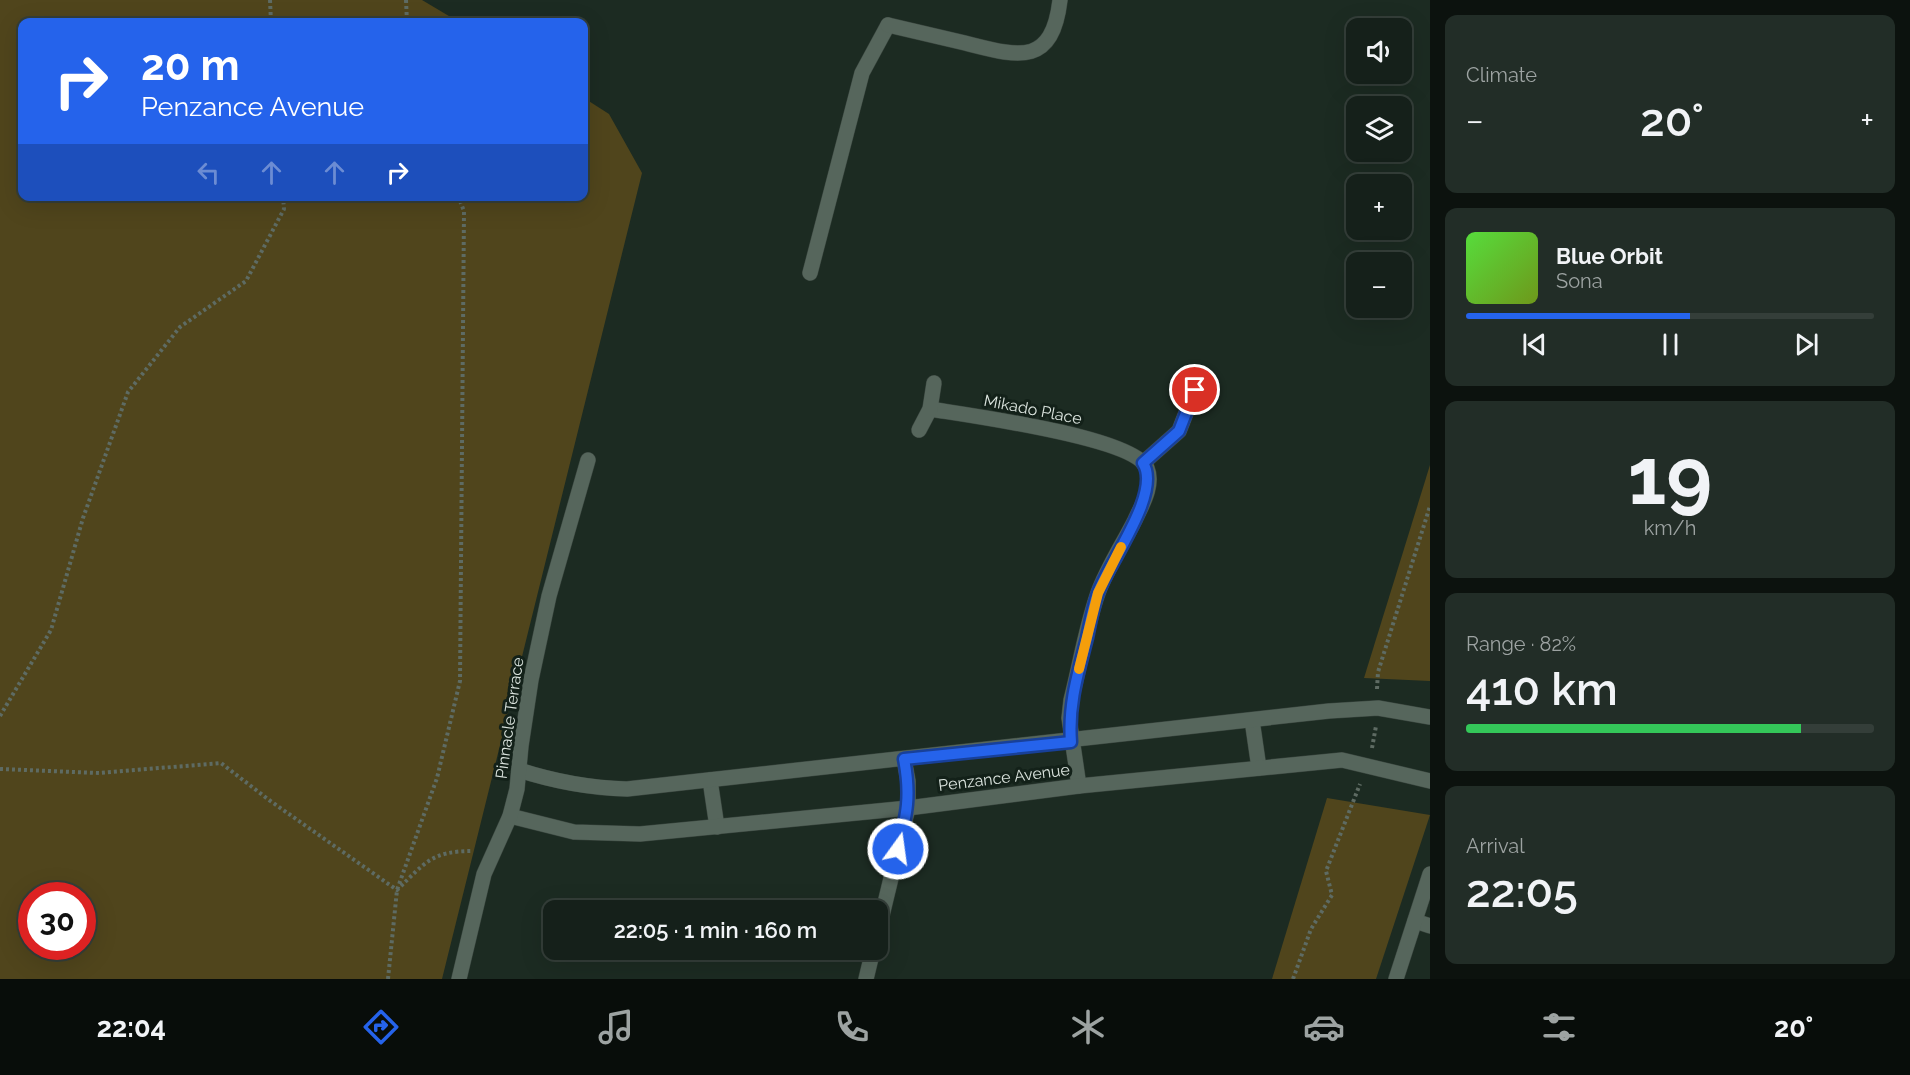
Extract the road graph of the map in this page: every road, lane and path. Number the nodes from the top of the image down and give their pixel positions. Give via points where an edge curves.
1 (270, 0) edge
2 (406, 0) edge
3 (1060, 0) edge
4 (271, 18) edge
5 (407, 18) edge
6 (283, 201) edge
7 (460, 201) edge
8 (810, 273) dead end
9 (933, 383) dead end
10 (1195, 390) dead end
11 (930, 409) junction
12 (919, 429) dead end
13 (588, 460) dead end
14 (1143, 463) junction
15 (1430, 506) edge
16 (1379, 700) dead end
17 (0, 716) edge
18 (1430, 717) edge
19 (1252, 720) junction
20 (1376, 722) dead end
21 (1071, 742) junction
22 (1371, 756) dead end
23 (904, 759) junction
24 (1259, 768) junction
25 (0, 769) edge
26 (519, 770) junction
27 (1364, 775) dead end
28 (711, 780) junction
29 (1430, 781) edge
30 (1079, 786) junction
31 (908, 808) junction
32 (510, 816) junction
33 (717, 827) junction
34 (491, 856) junction
35 (1430, 874) edge
36 (397, 890) junction
37 (886, 900) edge
38 (1415, 921) junction
39 (1430, 926) edge
40 (871, 960) edge
41 (388, 979) edge
42 (459, 979) edge
43 (866, 979) edge
44 (1293, 979) edge
45 (1396, 979) edge

1 - 4 path
2 - 5 path
3 - 8 street via 1055,29 1048,39 1039,47 1017,54 888,25 862,74
6 - 17 path via 284,209 246,281 180,327 128,392 83,518 51,630
7 - 36 path via 464,211 460,681 437,778
9 - 11 street
10 - 14 street via 1179,431
11 - 12 street
11 - 14 street, Mikado Place via 1073,433 1132,455
13 - 26 street, Pinnacle Terrace via 549,596 527,699
14 - 21 street via 1149,481 1143,502 1098,593 1071,699
15 - 16 path via 1378,672
18 - 19 street, Penzance Avenue via 1378,708
19 - 21 street, Penzance Avenue
19 - 24 street
20 - 22 path
21 - 23 street, Penzance Avenue
21 - 30 street
23 - 28 street, Penzance Avenue
23 - 31 street
24 - 29 street, Penzance Avenue via 1342,760
24 - 30 street, Penzance Avenue
25 - 36 path via 99,773 221,763
26 - 28 street, Penzance Avenue via 558,783 594,788 627,789
26 - 32 street, Pinnacle Terrace
27 - 44 path via 1326,872 1332,895 1311,929
28 - 33 street
30 - 31 street, Penzance Avenue
31 - 33 street, Penzance Avenue
31 - 37 street
32 - 33 street, Penzance Avenue via 574,832 608,835
32 - 34 street, Pinnacle Terrace
34 - 36 path via 451,851 431,858
34 - 42 street, Pinnacle Terrace
35 - 38 street
36 - 41 path
38 - 39 street
38 - 45 street
40 - 43 street

